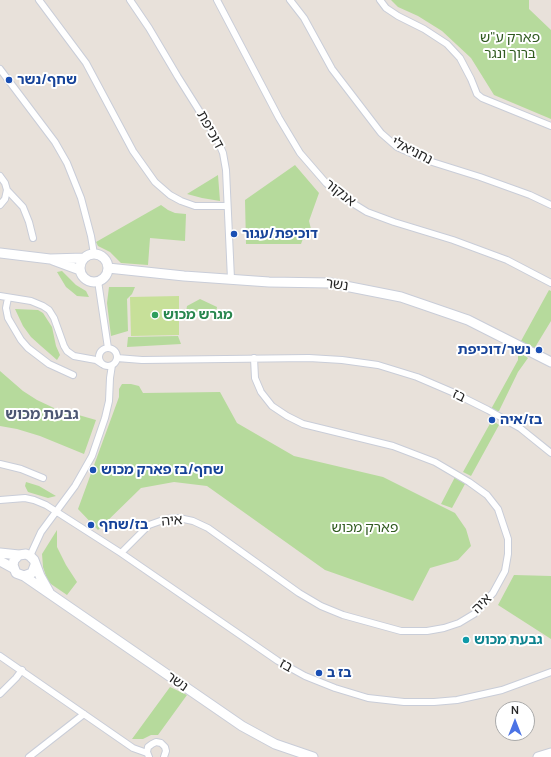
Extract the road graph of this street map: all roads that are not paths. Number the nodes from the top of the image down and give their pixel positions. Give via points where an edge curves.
1 (39, 0) edge
2 (130, 0) edge
3 (217, 0) edge
4 (290, 0) edge
5 (380, 0) edge
6 (0, 69) edge
7 (551, 126) edge
8 (0, 176) edge
9 (7, 190) junction
10 (0, 205) edge
11 (551, 205) edge
12 (227, 206) junction
13 (33, 238) dead end
14 (0, 253) edge
15 (94, 254) junction
16 (84, 258) junction
17 (50, 259) junction
18 (108, 268) junction
19 (80, 270) junction
20 (232, 279) junction
21 (98, 281) junction
22 (551, 283) edge
23 (0, 296) edge
24 (8, 298) junction
25 (108, 348) junction
26 (101, 351) junction
27 (85, 357) junction
28 (117, 358) junction
29 (254, 358) junction
30 (551, 362) edge
31 (103, 365) junction
32 (112, 365) junction
33 (73, 375) dead end
34 (110, 378) junction
35 (551, 453) edge
36 (0, 464) edge
37 (42, 478) dead end
38 (0, 500) edge
39 (57, 512) junction
40 (0, 553) edge
41 (121, 553) junction
42 (19, 555) junction
43 (30, 556) junction
44 (0, 561) edge
45 (35, 565) junction
46 (13, 568) junction
47 (24, 576) junction
48 (50, 593) junction
49 (0, 656) edge
50 (22, 670) junction
51 (551, 672) edge
52 (0, 694) edge
53 (84, 714) junction
54 (551, 753) edge
55 (148, 755) edge
56 (29, 757) edge
57 (164, 757) edge
58 (313, 757) edge
59 (538, 757) edge

1 - 12 street via 86,63 133,151 155,182 175,198 195,206
2 - 12 street, דוכיפת via 217,139 226,170
3 - 22 street, אנקור via 300,153 341,196 366,212 507,260
4 - 11 street, נחניאלי via 304,18 332,69 381,133 397,147
5 - 7 street via 398,16 447,44 460,58 477,94 482,98
6 - 15 street via 55,142 67,164 81,198
8 - 9 street
9 - 10 street
9 - 13 street via 23,206
12 - 20 street, דוכיפת
14 - 17 street
15 - 16 street
15 - 18 street via 104,258
16 - 17 street
16 - 19 street
17 - 19 street
18 - 20 street, נשר
18 - 21 street via 105,276
19 - 21 street via 86,279
20 - 30 street, נשר via 330,283 401,297 468,320
21 - 25 street
23 - 24 street
24 - 27 street via 34,302 46,308 56,322 67,351 74,356
24 - 33 street via 8,318 21,340 49,364
25 - 26 street
25 - 28 street via 114,350
26 - 27 street
26 - 31 street via 99,357
27 - 31 street
28 - 29 street, בז
28 - 32 street
29 - 35 street, בז via 342,360 378,365 417,377 452,392 520,428
29 - 41 street, איה via 255,378 261,392 272,406 287,416 303,424 393,446 435,462 487,495 498,509 508,539 505,571 493,593 474,614 459,623 427,631 402,630 343,615 321,606 193,520 166,519 149,525
31 - 32 street
31 - 34 street
32 - 34 street
34 - 39 street via 106,418 98,441 76,486
36 - 37 street
38 - 39 street, בז via 29,499
39 - 41 street, בז
39 - 43 street via 41,532
40 - 42 street
41 - 51 street, בז via 278,661 305,676 361,696 404,702 457,700 502,690
42 - 43 street
42 - 46 street via 13,561
43 - 45 street
44 - 46 street
45 - 47 street via 32,573
45 - 48 street, נשר
46 - 47 street via 17,574
47 - 48 street, נשר
48 - 58 street, נשר via 242,726 275,744
49 - 50 street
50 - 52 street
50 - 53 street
53 - 55 street via 133,748
53 - 56 street
54 - 59 street
55 - 57 street via 148,747 156,742 165,747

